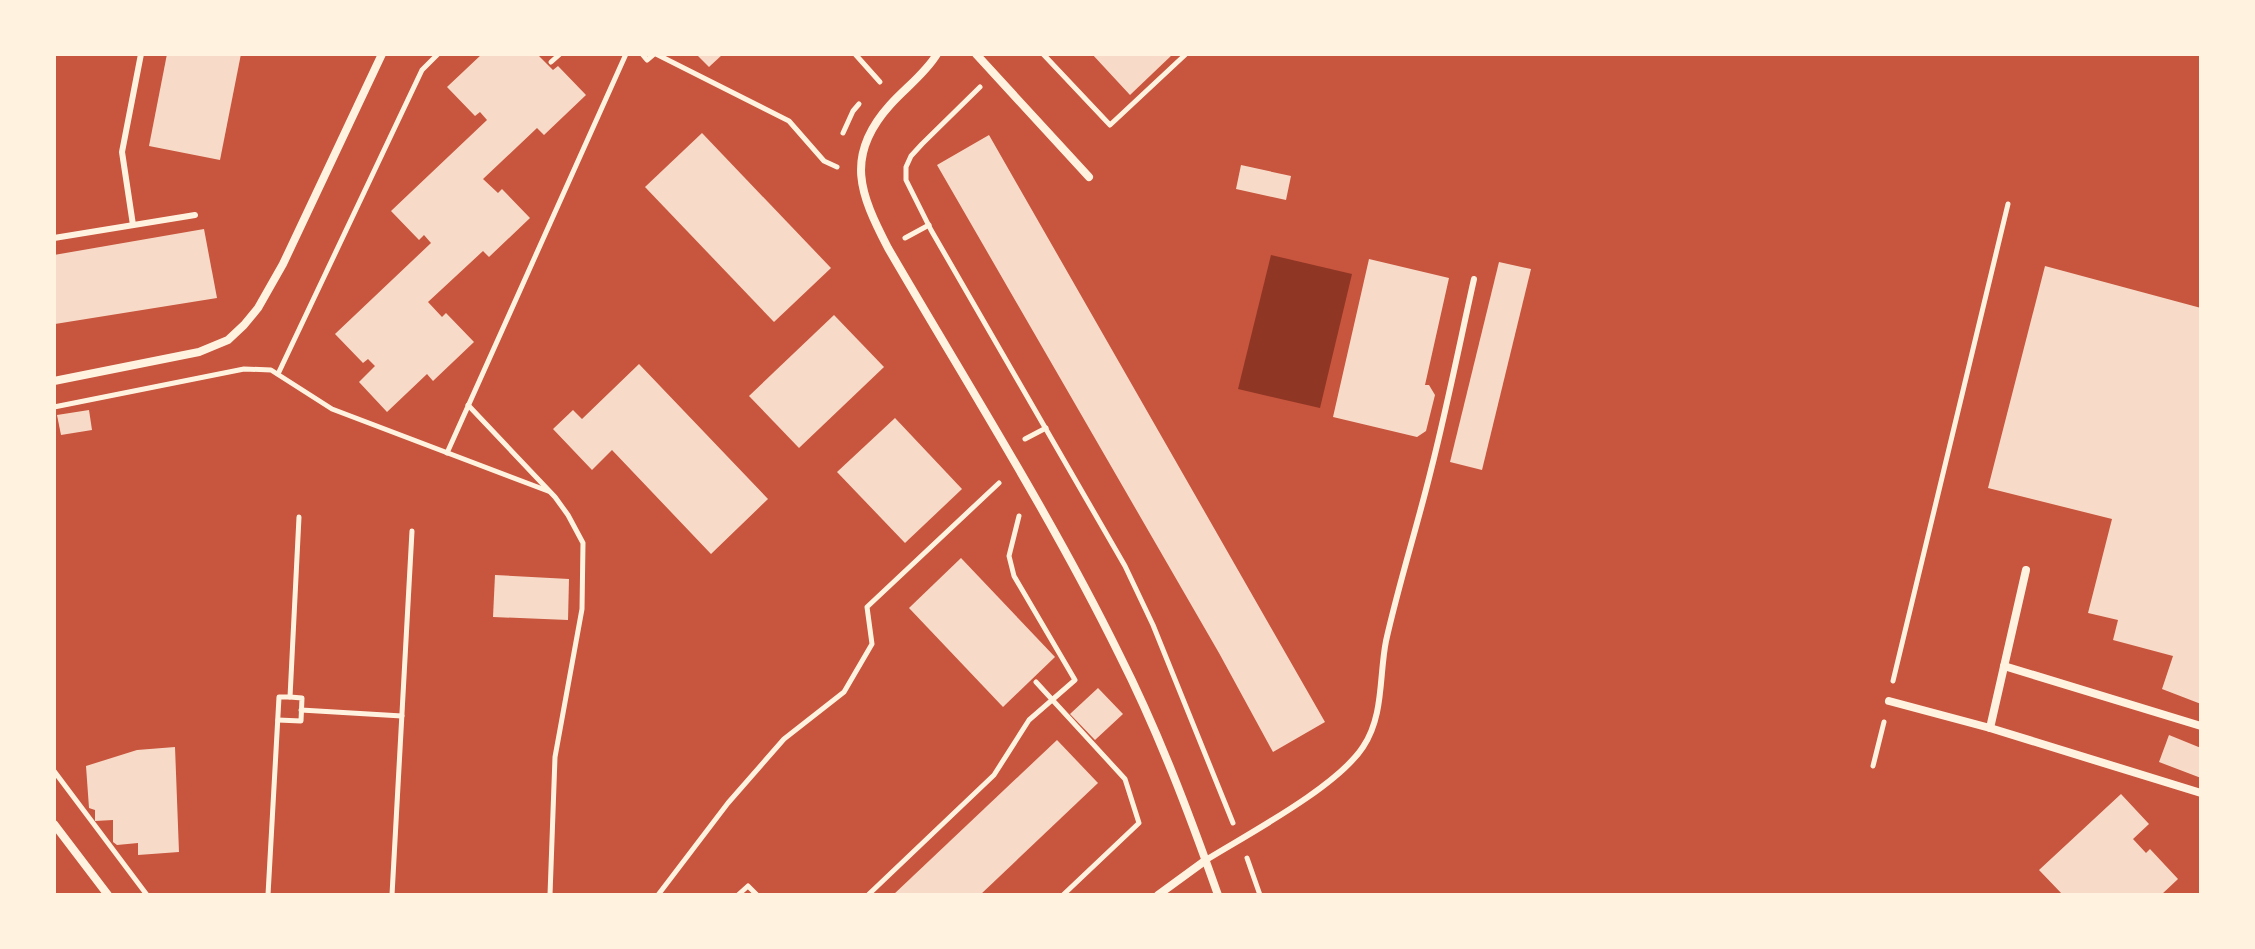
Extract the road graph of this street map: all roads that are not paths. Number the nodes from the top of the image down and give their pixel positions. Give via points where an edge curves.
1 (141, 54) edge
2 (382, 54) edge
3 (937, 54) edge
4 (976, 54) edge
5 (1089, 177) dead end
6 (195, 215) dead end
7 (133, 225) junction
8 (54, 238) edge
9 (1474, 279) dead end
10 (54, 381) edge
11 (2026, 570) dead end
12 (2004, 666) junction
13 (1889, 701) road end
14 (2201, 726) edge
15 (1990, 728) junction
16 (2201, 793) edge
17 (54, 824) edge
18 (1206, 860) junction
19 (108, 895) edge
20 (1158, 895) edge
21 (1218, 895) edge

1 - 7 lane via 122,152
2 - 10 street via 283,264 244,325 228,340 199,352
3 - 18 street via 873,129 862,160 865,202 1105,625
4 - 5 street
6 - 7 lane
7 - 8 lane
9 - 18 lane via 1386,640 1373,729 1355,758 1337,774
11 - 12 street
12 - 14 street
12 - 15 street
13 - 15 street
15 - 16 street
17 - 19 street
18 - 20 street
18 - 21 street

